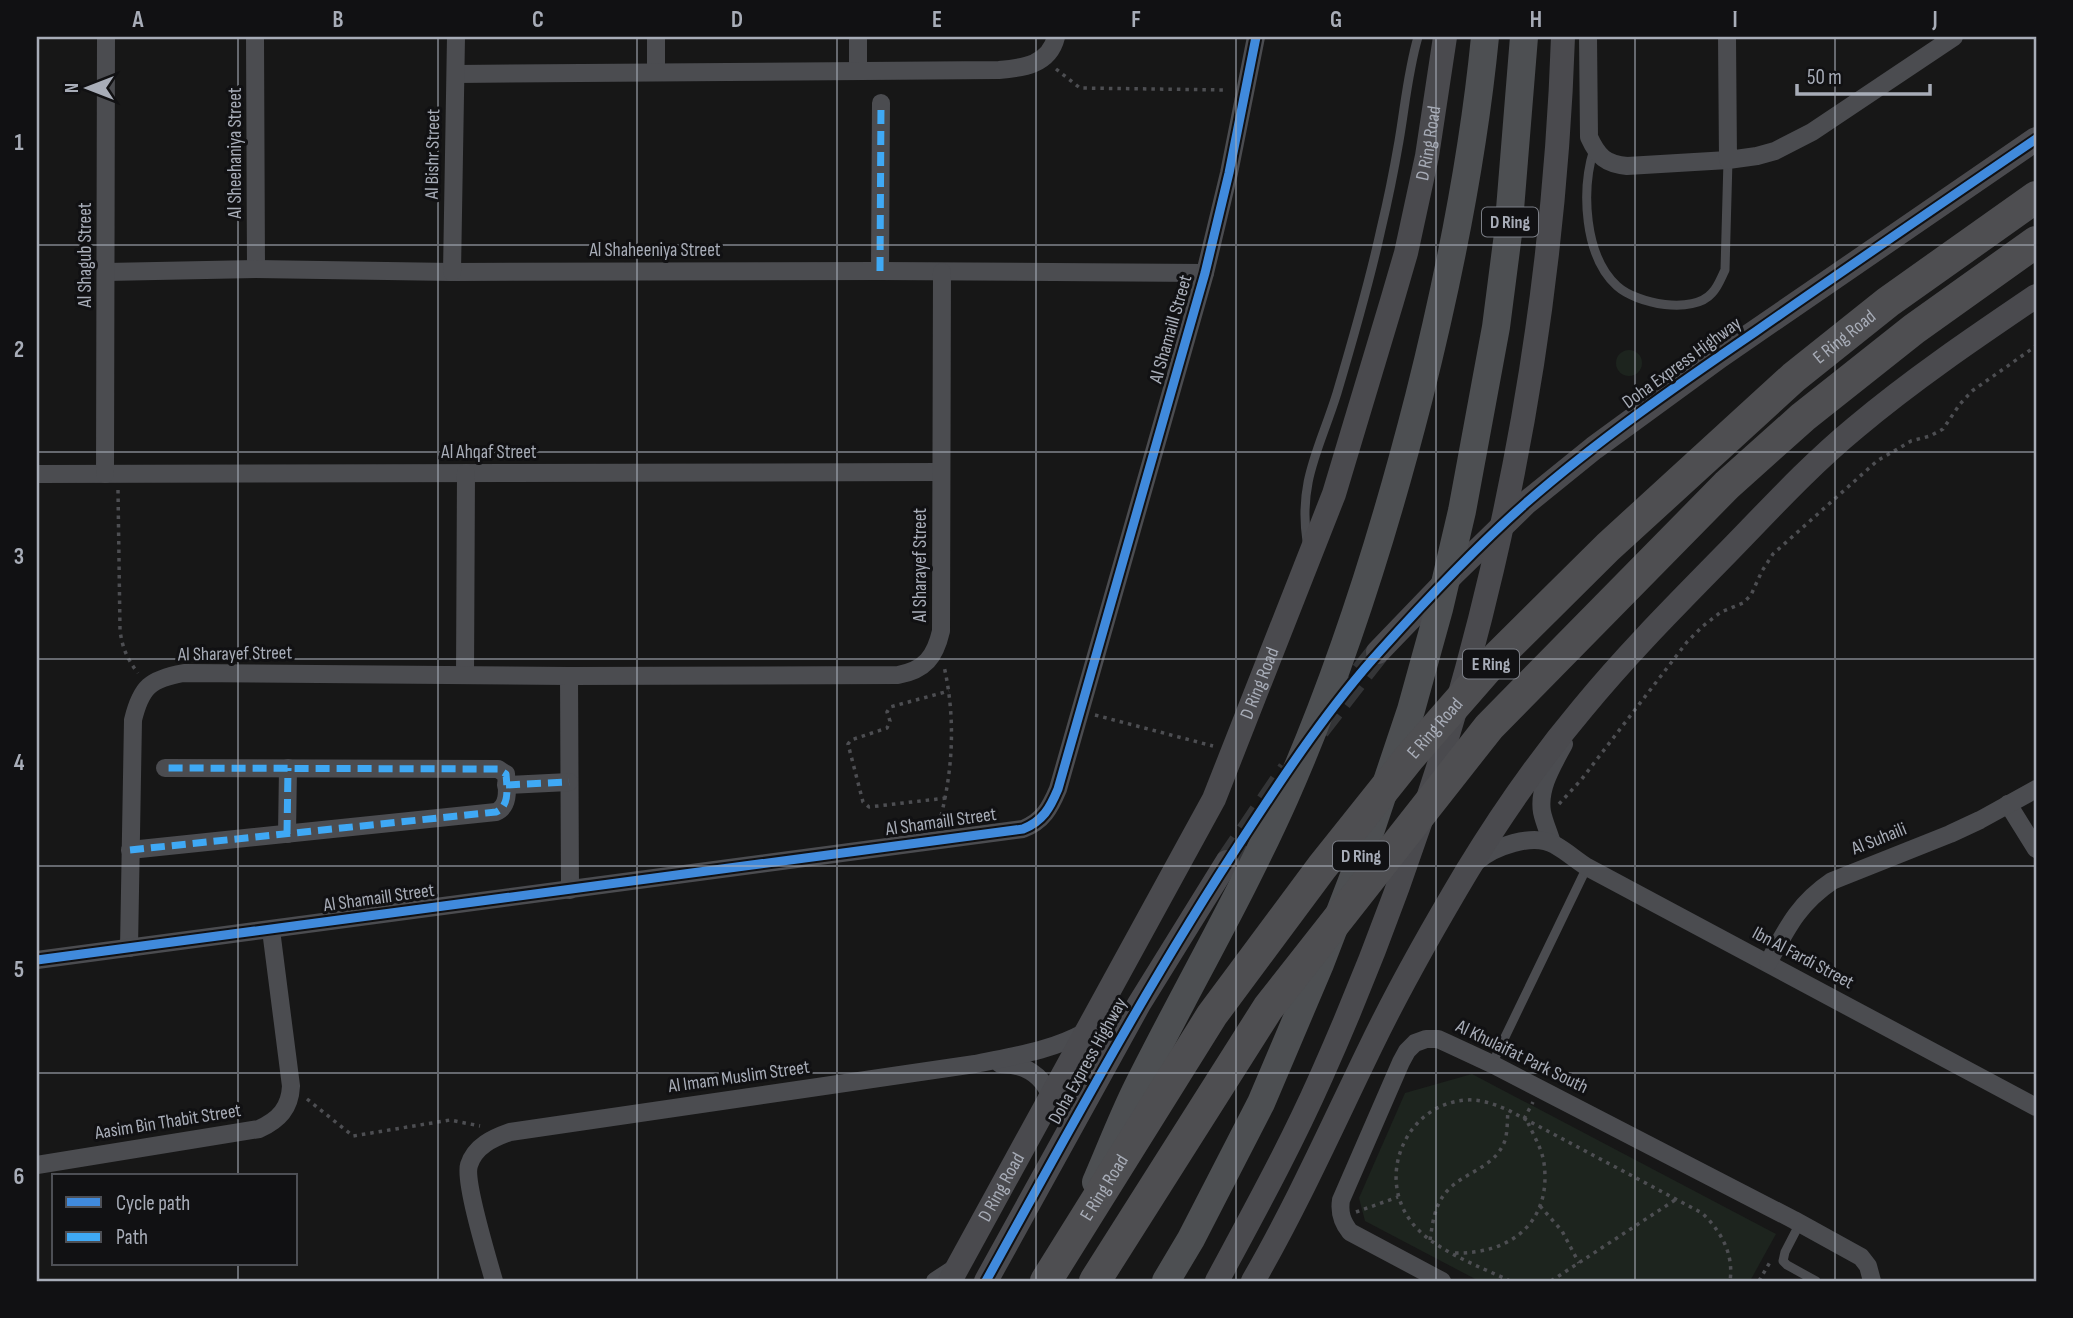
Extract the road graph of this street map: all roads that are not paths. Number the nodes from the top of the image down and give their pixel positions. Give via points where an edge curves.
1 (106, 37) edge
2 (255, 37) edge
3 (456, 37) edge
4 (656, 37) edge
5 (858, 37) edge
6 (1056, 37) edge
7 (1256, 37) edge
8 (1418, 37) edge
9 (1445, 37) edge
10 (1485, 37) edge
11 (1524, 37) edge
12 (1563, 37) edge
13 (1588, 37) edge
14 (1727, 37) edge
15 (1954, 37) edge
16 (858, 71) junction
17 (656, 72) junction
18 (456, 74) junction
19 (881, 103) dead end
20 (2036, 139) edge
21 (1594, 149) junction
22 (1728, 160) junction
23 (2036, 197) edge
24 (2036, 242) edge
25 (256, 269) junction
26 (880, 271) junction
27 (106, 272) junction
28 (452, 272) junction
29 (942, 272) junction
30 (1205, 273) junction
31 (2036, 296) edge
32 (941, 472) junction
33 (466, 473) junction
34 (37, 474) edge
35 (112, 474) junction
36 (1310, 559) junction
37 (1378, 652) tunnel mouth
38 (465, 675) junction
39 (569, 676) junction
40 (1581, 709) junction
41 (165, 768) dead end
42 (289, 768) junction
43 (569, 782) junction
44 (506, 785) junction
45 (2036, 789) edge
46 (2008, 804) junction
47 (287, 834) junction
48 (1552, 843) junction
49 (2036, 849) edge
50 (130, 850) junction
51 (1227, 862) tunnel mouth
52 (1587, 867) junction
53 (1468, 869) junction
54 (570, 890) junction
55 (271, 930) junction
56 (129, 948) junction
57 (37, 960) edge
58 (1768, 963) junction
59 (1085, 1032) junction
60 (975, 1064) junction
61 (1492, 1064) junction
62 (1051, 1098) junction
63 (2036, 1107) edge
64 (37, 1165) edge
65 (1800, 1223) junction
66 (1068, 1245) junction
67 (954, 1273) edge
68 (1255, 1279) edge
69 (494, 1281) edge
70 (935, 1281) edge
71 (986, 1281) edge
72 (1046, 1281) edge
73 (1095, 1281) edge
74 (1167, 1281) edge
75 (1217, 1281) edge
76 (1442, 1281) edge
77 (1816, 1281) edge
78 (1872, 1281) edge

1 - 27 street, Al Shagub Street
2 - 25 street, Al Sheehaniya Street
3 - 18 street, Al Bishr Street
4 - 17 street
5 - 16 street
6 - 16 street via 1042,59 1024,68
7 - 30 street, Al Shamaill Street
8 - 36 lane via 1369,277 1336,396 1307,477 1303,518
9 - 36 main road, D Ring Road via 1406,253
10 - 66 main road, D Ring via 1470,160 1441,307 1401,468 1360,605 1285,797 1135,1093
11 - 74 main road, D Ring via 1496,327 1462,511 1411,710 1365,847 1261,1103
12 - 75 main road, D Ring via 1552,220 1529,393 1460,696 1426,811 1364,975 1320,1080
13 - 21 street via 1588,124
14 - 22 street
15 - 22 street via 1812,132 1775,151
16 - 17 street
17 - 18 street
18 - 28 street, Al Bishr Street
19 - 26 street
20 - 37 main road, Doha Express Highway via 1594,448 1526,503
21 - 22 street via 1603,159 1627,166
21 - 22 lane via 1587,209 1596,253 1617,286 1659,304 1699,303 1712,295 1725,270
23 - 66 highway, E Ring Road / E Ring via 1888,302 1794,377 1608,547 1499,655 1322,867 1212,1015
24 - 73 highway, E Ring Road / E Ring via 1802,417 1727,485 1489,727 1268,1008
25 - 27 street, Al Shaheeniya Street
25 - 28 street, Al Shaheeniya Street
26 - 28 street, Al Shaheeniya Street
26 - 29 street, Al Shaheeniya Street
27 - 35 street, Al Shagub Street
29 - 30 street, Al Shaheeniya Street
29 - 32 street, Al Sharayef Street
30 - 54 street, Al Shamaill Street via 1058,789 1042,818 1023,828
31 - 40 main road via 1928,370 1822,456 1649,632
32 - 33 street, Al Ahqaf Street
32 - 39 street, Al Sharayef Street via 941,631 938,645 923,666 898,675
33 - 35 street, Al Ahqaf Street
33 - 38 street
34 - 35 street, Al Ahqaf Street
36 - 59 main road, D Ring Road via 1214,799
38 - 39 street, Al Sharayef Street
38 - 50 street, Al Sharayef Street via 184,674 151,684 139,698 133,720
39 - 43 street
40 - 48 street via 1541,800
40 - 53 main road
41 - 42 street
42 - 44 street via 498,769 506,774
42 - 47 street
43 - 44 street
43 - 54 street
44 - 47 street via 506,804 496,812
45 - 46 street, Al Suhaili
46 - 49 street
46 - 58 street, Al Suhaili via 1951,834 1832,881 1802,906
47 - 50 street
48 - 52 street, Ibn Al Fardi Street
48 - 53 street via 1507,845
50 - 56 street
51 - 71 main road, Doha Express Highway via 1139,1004
52 - 58 street, Ibn Al Fardi Street
52 - 61 lane
53 - 68 main road via 1374,1041
54 - 55 street, Al Shamaill Street
55 - 56 street, Al Shamaill Street
55 - 64 street, Aasim Bin Thabit Street via 291,1086 282,1114 259,1129
56 - 57 street, Al Shamaill Street
58 - 63 street, Ibn Al Fardi Street
59 - 60 street, Al Imam Muslim Street via 1044,1050
59 - 62 main road, D Ring Road
60 - 62 street, Al Imam Muslim Street via 1028,1069 1041,1079
60 - 69 street, Al Imam Muslim Street via 510,1132 491,1139 468,1167
61 - 65 street, Al Khulaifat Park South
61 - 76 street, Al Khulaifat Park South via 1438,1040 1426,1040 1406,1051 1341,1200 1341,1217 1350,1232
62 - 67 main road, D Ring Road
65 - 77 lane via 1783,1261
65 - 78 street, Al Khulaifat Park South via 1861,1257
66 - 72 highway, D Ring
67 - 70 street

